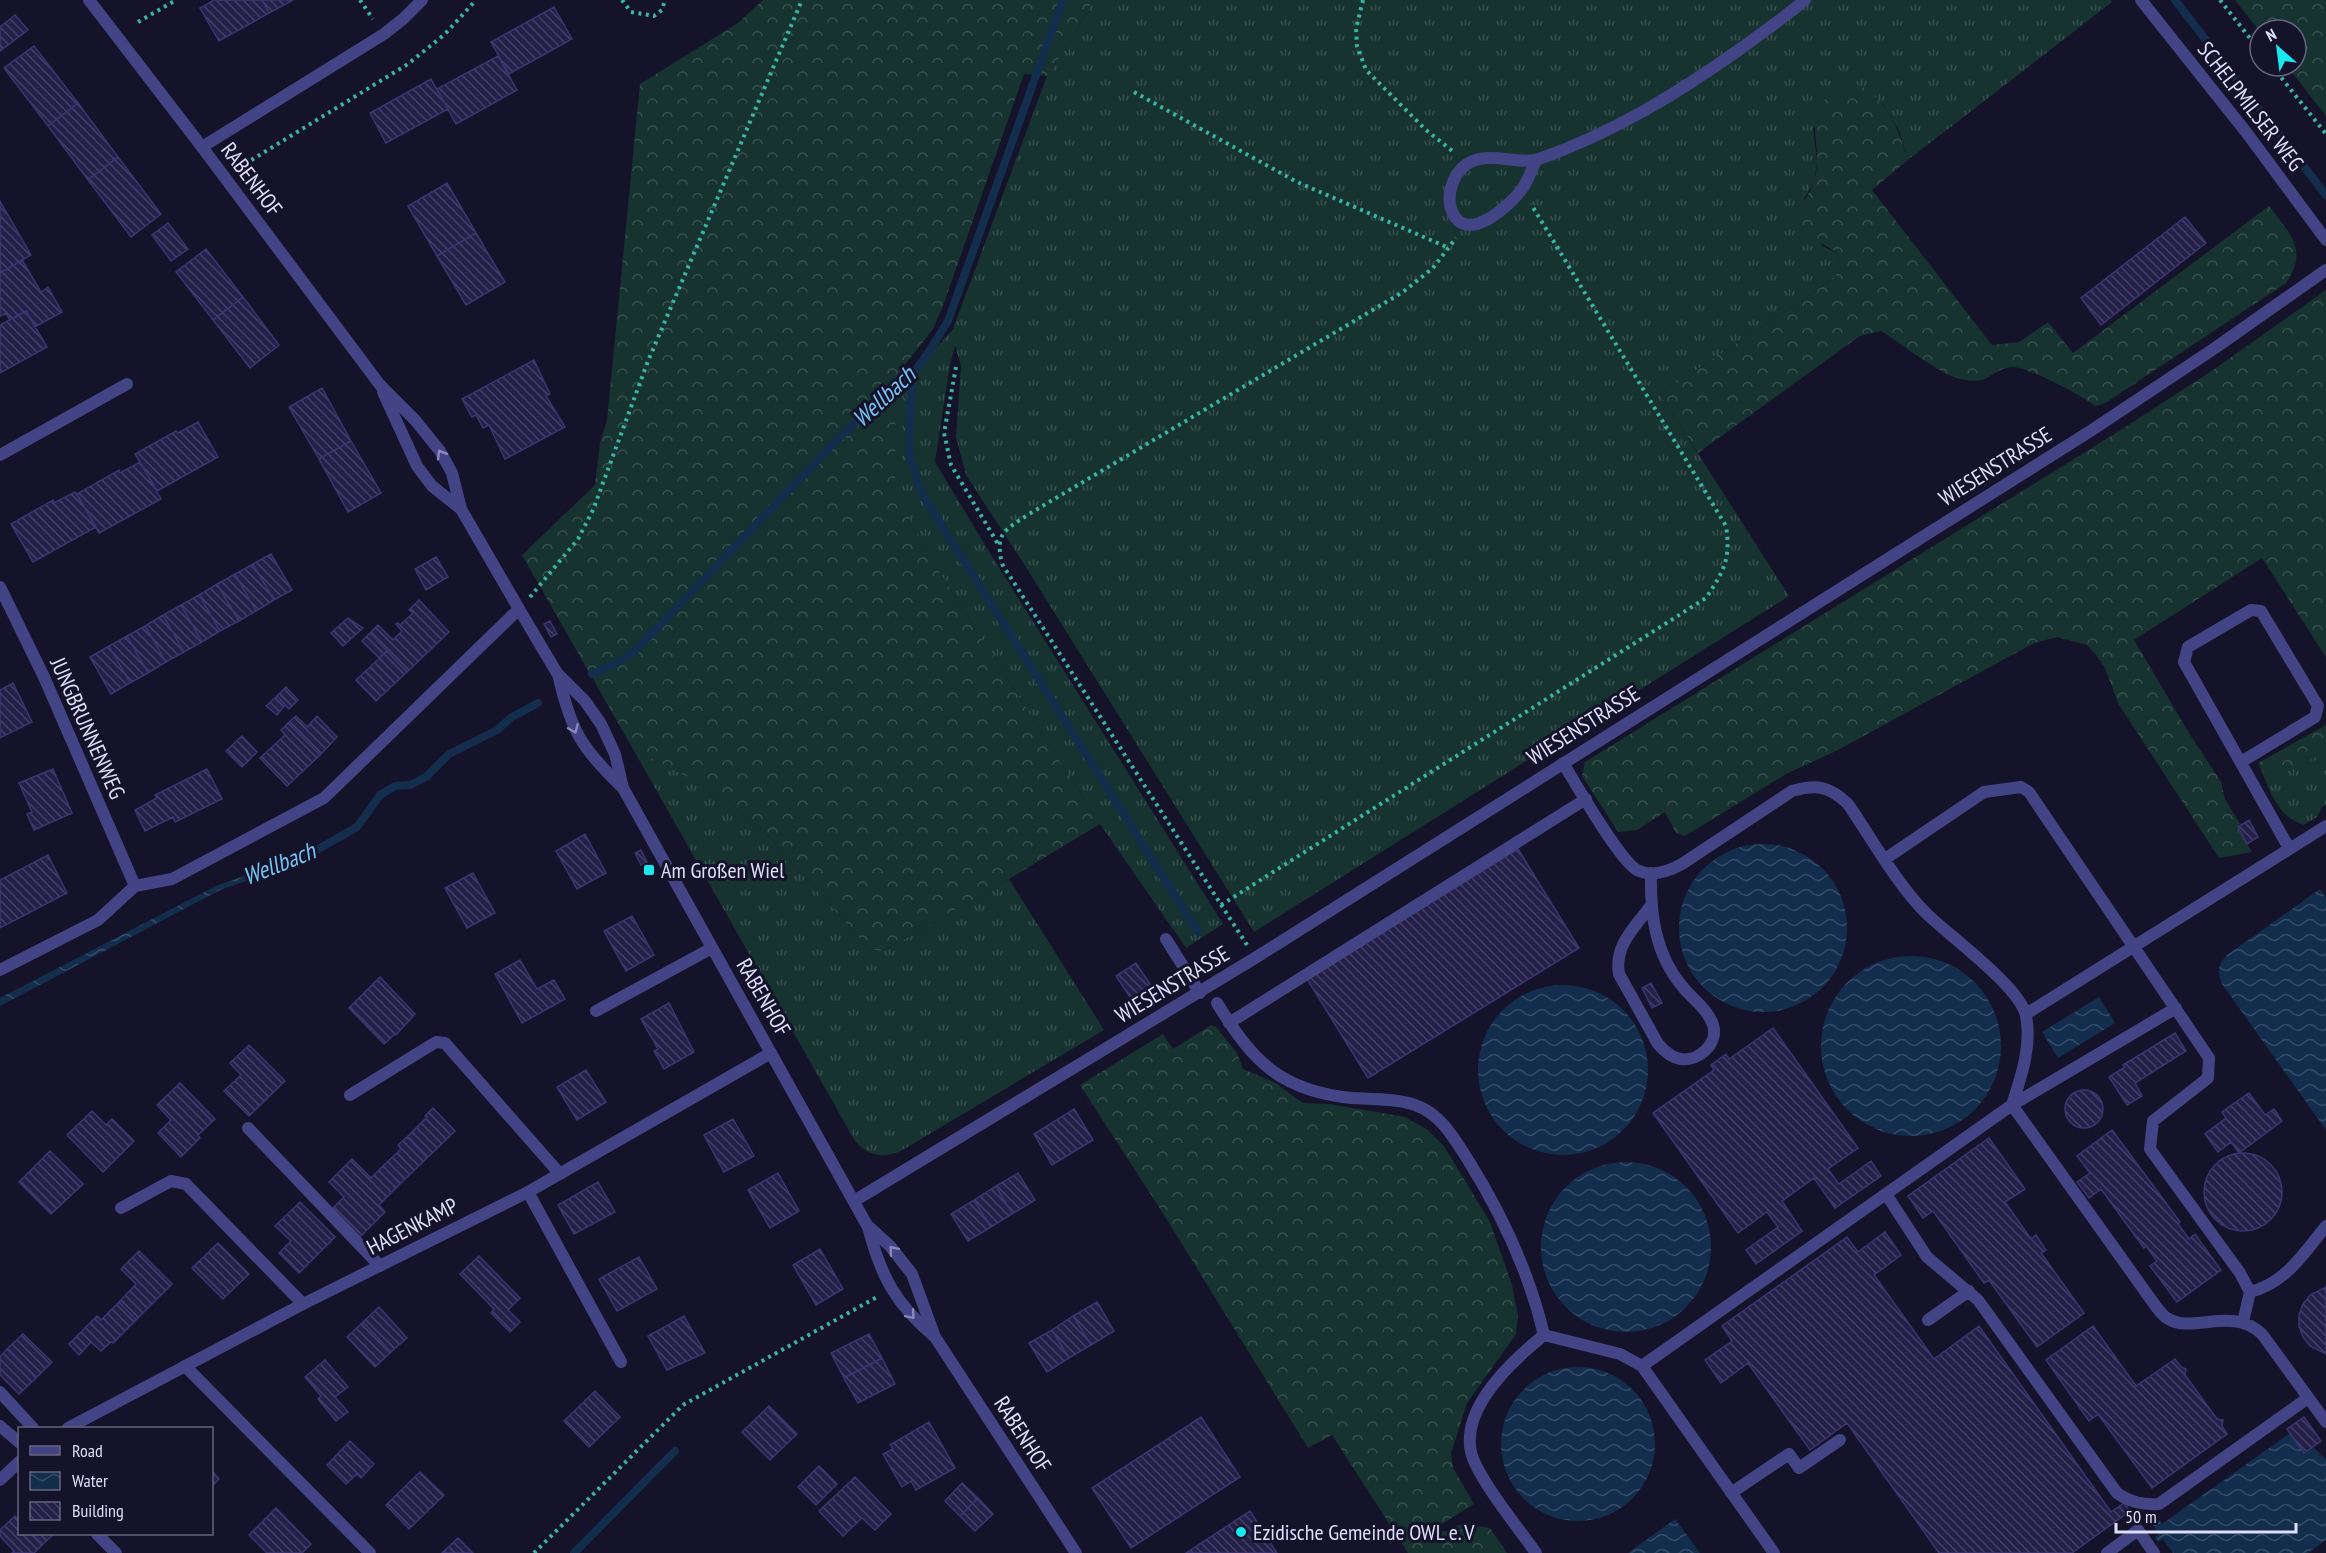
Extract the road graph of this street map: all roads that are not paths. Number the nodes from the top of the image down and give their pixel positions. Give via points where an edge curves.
1 (89, 0) edge
2 (422, 0) edge
3 (1804, 0) edge
4 (2141, 0) edge
5 (202, 147) junction
6 (1536, 160) junction
7 (2326, 240) edge
8 (2326, 270) edge
9 (127, 384) dead end
10 (380, 385) junction
11 (0, 455) edge
12 (461, 509) junction
13 (0, 587) edge
14 (519, 609) junction
15 (557, 673) junction
16 (2241, 762) junction
17 (1563, 763) junction
18 (623, 788) junction
19 (1586, 799) junction
20 (2326, 826) edge
21 (2289, 848) junction
22 (1885, 858) junction
23 (1651, 873) junction
24 (135, 886) junction
25 (1650, 907) junction
26 (1166, 939) dead end
27 (2134, 947) junction
28 (712, 948) junction
29 (0, 970) edge
30 (1200, 993) junction
31 (1217, 1004) dead end
32 (2176, 1008) junction
33 (596, 1011) dead end
34 (2026, 1014) junction
35 (1229, 1023) junction
36 (771, 1053) junction
37 (350, 1095) dead end
38 (2012, 1105) junction
39 (248, 1128) dead end
40 (560, 1174) junction
41 (528, 1192) junction
42 (1886, 1194) junction
43 (854, 1201) junction
44 (121, 1208) dead end
45 (2326, 1226) edge
46 (868, 1227) junction
47 (380, 1266) junction
48 (1969, 1291) junction
49 (2250, 1292) junction
50 (303, 1304) junction
51 (1928, 1320) dead end
52 (2243, 1322) junction
53 (1544, 1335) junction
54 (935, 1337) junction
55 (621, 1362) dead end
56 (185, 1366) junction
57 (1642, 1366) junction
58 (0, 1392) edge
59 (2308, 1398) junction
60 (2325, 1420) edge
61 (0, 1426) edge
62 (32, 1427) edge
63 (70, 1427) edge
64 (1840, 1440) dead end
65 (18, 1441) edge
66 (18, 1463) edge
67 (0, 1480) edge
68 (1731, 1493) junction
69 (99, 1535) edge
70 (116, 1553) edge
71 (370, 1553) edge
72 (1076, 1553) edge
73 (1536, 1553) edge
74 (1774, 1553) edge
75 (2107, 1553) edge
76 (2154, 1553) edge

1 - 5 street, RABENHOF
2 - 5 street via 384,34
3 - 6 street via 1664,100 1616,126
4 - 7 street, SCHELPMILSER WEG
5 - 10 street, RABENHOF
6 - 6 street via 1490,158 1468,164 1453,180 1449,193 1455,217 1465,225 1477,225 1495,214 1522,189
8 - 17 street, WIESENSTRASSE via 2092,430
9 - 11 street
10 - 12 street, RABENHOF via 417,466 432,486
12 -> 10 street, RABENHOF via 452,473 440,451
12 - 14 street, RABENHOF
13 - 24 street, JUNGBRUNNENWEG via 44,677
14 - 15 street, RABENHOF
14 - 24 street via 324,798 172,879
15 - 18 street, RABENHOF via 601,724 615,754
15 -> 18 street, RABENHOF via 579,740
16 - 16 street via 2184,662 2188,648 2251,610 2262,611 2318,706 2316,717
16 - 21 street
17 - 19 street
17 - 30 street, WIESENSTRASSE
18 - 28 street, RABENHOF
19 - 23 street via 1628,861 1638,870
19 - 35 street
20 - 21 street
21 - 27 street
22 - 23 street via 1836,792 1808,786 1792,790 1682,864 1666,872
22 - 27 street via 1984,792 2021,787 2029,792
22 - 34 street via 1927,914 2013,991
23 - 25 street
24 - 29 street via 98,920
25 - 25 street via 1657,939 1677,981 1714,1026 1709,1047 1690,1059 1678,1059 1658,1044 1619,974 1622,944
26 - 30 street
27 - 32 street
27 - 34 street
28 - 33 street
28 - 36 street, RABENHOF
30 - 43 street, WIESENSTRASSE
31 - 35 street
32 - 38 street
32 - 49 street via 2209,1058 2208,1078 2153,1121 2151,1149
34 - 38 street via 2024,1069
35 - 53 street via 1244,1045 1287,1082 1327,1095 1415,1104 1436,1116 1498,1209 1522,1265
36 - 40 street, HAGENKAMP
36 - 43 street, RABENHOF
37 - 40 street via 436,1042 445,1043
38 - 42 street
38 - 52 street via 2167,1318 2184,1323
39 - 47 street
40 - 41 street, HAGENKAMP
41 - 47 street, HAGENKAMP
41 - 55 street
42 - 48 street via 1927,1257
42 - 57 street
43 - 46 street, RABENHOF
44 - 50 street via 171,1181 186,1184
45 - 49 street via 2280,1280
54 -> 46 street, RABENHOF via 912,1274 890,1246
46 -> 54 street, RABENHOF via 891,1290 913,1319
47 - 50 street, HAGENKAMP
48 - 51 street
48 - 59 street via 2117,1493 2128,1500 2159,1504
49 - 52 street
50 - 56 street, HAGENKAMP
52 - 59 street via 2262,1334
53 - 57 street via 1620,1354
53 - 73 street via 1501,1374 1471,1425 1470,1439 1479,1473
54 - 72 street, RABENHOF
56 - 63 street, HAGENKAMP
56 - 71 street
57 - 68 street
58 - 62 street
59 - 60 street
61 - 65 street
64 - 68 street via 1799,1468 1789,1454
66 - 67 street
68 - 74 street
69 - 70 street
75 - 76 street via 2138,1530

